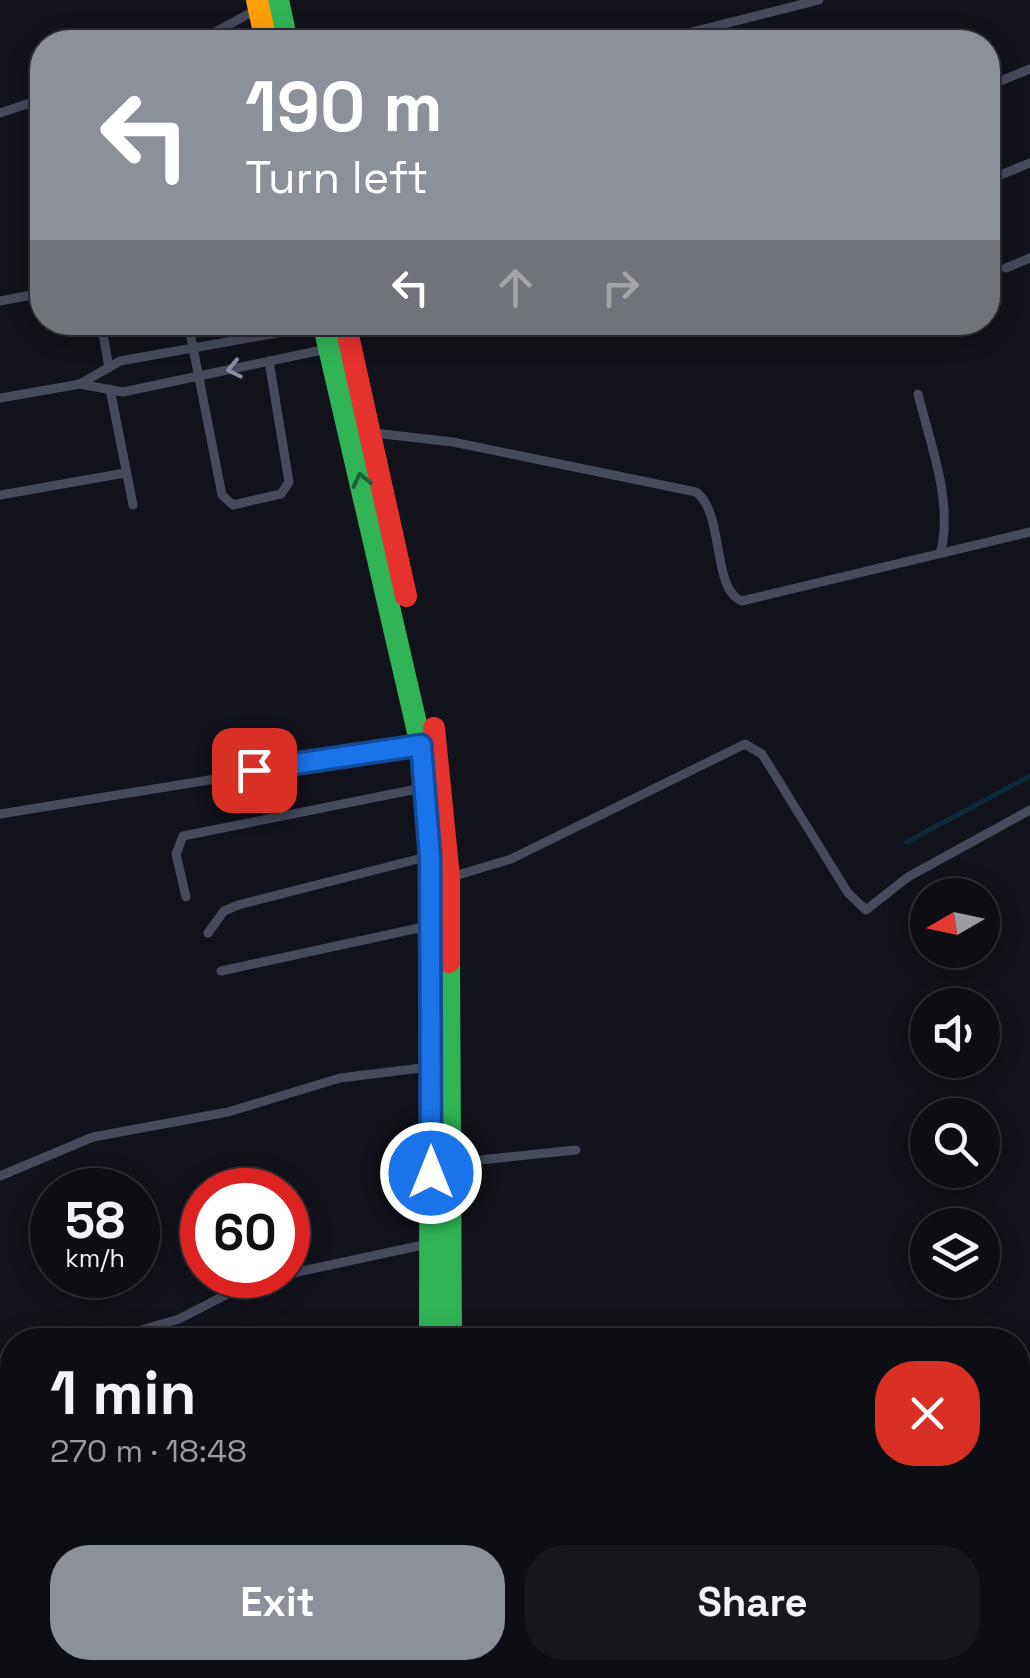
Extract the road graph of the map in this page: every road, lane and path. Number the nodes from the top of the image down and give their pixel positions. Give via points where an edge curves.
1 (819, 0) edge
2 (265, 3) edge
3 (217, 30) edge
4 (266, 30) edge
5 (280, 30) edge
6 (700, 30) edge
7 (1030, 69) edge
8 (1000, 81) edge
9 (30, 103) edge
10 (0, 113) edge
11 (1030, 162) edge
12 (1000, 175) edge
13 (1030, 258) edge
14 (1006, 268) dead end
15 (30, 295) edge
16 (0, 301) edge
17 (103, 335) edge
18 (190, 335) edge
19 (267, 335) edge
20 (331, 335) edge
21 (335, 335) edge
22 (192, 349) junction
23 (330, 349) junction
24 (269, 361) junction
25 (109, 368) junction
26 (196, 376) junction
27 (80, 384) junction
28 (110, 389) junction
29 (918, 394) dead end
30 (0, 398) edge
31 (371, 433) junction
32 (125, 473) junction
33 (0, 495) edge
34 (133, 504) dead end
35 (1030, 532) edge
36 (941, 552) junction
37 (421, 745) junction
38 (425, 788) junction
39 (1030, 810) edge
40 (0, 814) edge
41 (439, 854) junction
42 (449, 877) junction
43 (186, 897) dead end
44 (431, 926) junction
45 (208, 934) dead end
46 (221, 971) dead end
47 (432, 1067) junction
48 (576, 1150) dead end
49 (448, 1163) junction
50 (0, 1176) edge
51 (431, 1244) junction
52 (310, 1269) edge
53 (220, 1298) edge
54 (150, 1328) edge
55 (430, 1328) edge
56 (451, 1328) edge

1 - 6 lane
2 - 3 lane
2 - 4 main road
2 - 5 main road
7 - 8 lane
9 - 10 lane
11 - 12 lane
13 - 14 lane
15 - 16 lane
17 - 25 lane
18 - 22 lane
19 - 22 lane
20 - 23 main road
21 - 31 main road
22 - 25 lane
22 - 26 lane
23 - 24 lane
37 -> 23 main road
24 -> 26 lane
24 - 26 lane via 289,482 282,494 233,506 222,495
25 - 27 lane
26 - 28 lane
27 - 28 lane
27 - 30 lane
28 - 32 lane
29 - 36 lane via 942,497
31 - 36 lane via 452,442 696,492 708,507 728,587 742,602
31 - 41 main road via 437,742
32 - 33 lane
32 - 34 lane
35 - 36 lane
37 - 38 main road
37 - 40 lane
38 - 41 main road
38 - 43 lane via 183,836 176,854
39 - 42 lane via 908,877 866,910 848,893 762,754 745,744 511,859
41 - 42 main road
41 - 44 main road
41 - 45 lane via 238,905 224,910
42 - 49 main road
44 - 46 lane
44 - 47 main road
47 - 50 lane via 340,1078 228,1112 93,1137
47 - 51 main road
48 - 49 lane
49 - 56 main road
51 - 52 lane
51 - 55 main road
53 - 54 lane

